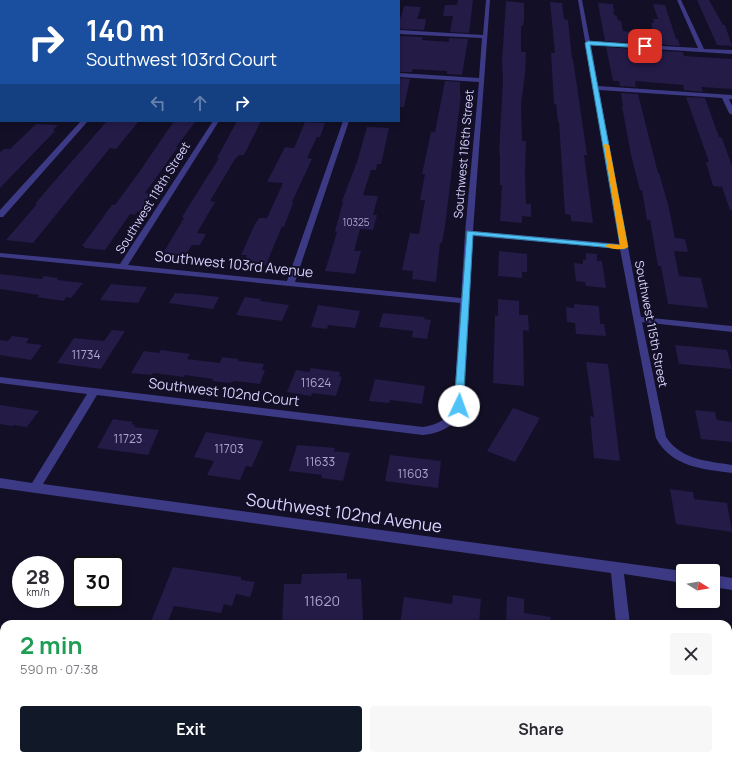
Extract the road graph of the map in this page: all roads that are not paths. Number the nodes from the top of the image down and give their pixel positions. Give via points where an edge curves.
1 (488, 0) edge
2 (580, 0) edge
3 (679, 0) edge
4 (400, 32) edge
5 (485, 37) junction
6 (588, 43) junction
7 (702, 50) junction
8 (732, 52) edge
9 (400, 75) edge
10 (482, 80) junction
11 (596, 88) junction
12 (725, 97) junction
13 (732, 97) edge
14 (732, 113) edge
15 (84, 122) edge
16 (215, 122) edge
17 (346, 122) edge
18 (0, 215) edge
19 (469, 233) junction
20 (624, 247) junction
21 (0, 255) edge
22 (123, 267) junction
23 (290, 284) junction
24 (465, 301) junction
25 (637, 319) junction
26 (732, 328) edge
27 (0, 380) edge
28 (94, 392) junction
29 (444, 425) joint
30 (732, 469) edge
31 (0, 483) edge
32 (35, 488) junction
33 (617, 568) junction
34 (676, 576) edge
35 (720, 582) edge
36 (732, 584) edge
37 (623, 620) edge

1 - 5 street, Southwest 116th Street
2 - 6 street, Southwest 115th Street
3 - 7 street
4 - 5 street
5 - 10 street, Southwest 116th Street
6 - 7 street
6 - 11 street, Southwest 115th Street
7 - 8 street
9 - 10 street
10 - 19 street, Southwest 116th Street
11 - 12 street
11 - 20 street, Southwest 115th Street
12 - 13 street
12 - 14 street
15 - 18 street
16 - 22 street, Southwest 118th Street
17 - 23 street
19 - 20 street
19 - 24 street, Southwest 116th Street
20 - 25 street, Southwest 115th Street
21 - 22 street, Southwest 103rd Avenue
22 - 23 street, Southwest 103rd Avenue
23 - 24 street, Southwest 103rd Avenue
24 - 29 street, Southwest 116th Street via 459,406 453,417
25 - 26 street
25 - 30 street, Southwest 115th Street via 664,444 678,457
27 - 28 street, Southwest 102nd Court
28 - 29 street, Southwest 102nd Court via 423,431
28 - 32 street
31 - 32 street, Southwest 102nd Avenue
32 - 33 street, Southwest 102nd Avenue
33 - 34 street, Southwest 102nd Avenue
33 - 37 street
35 - 36 street

